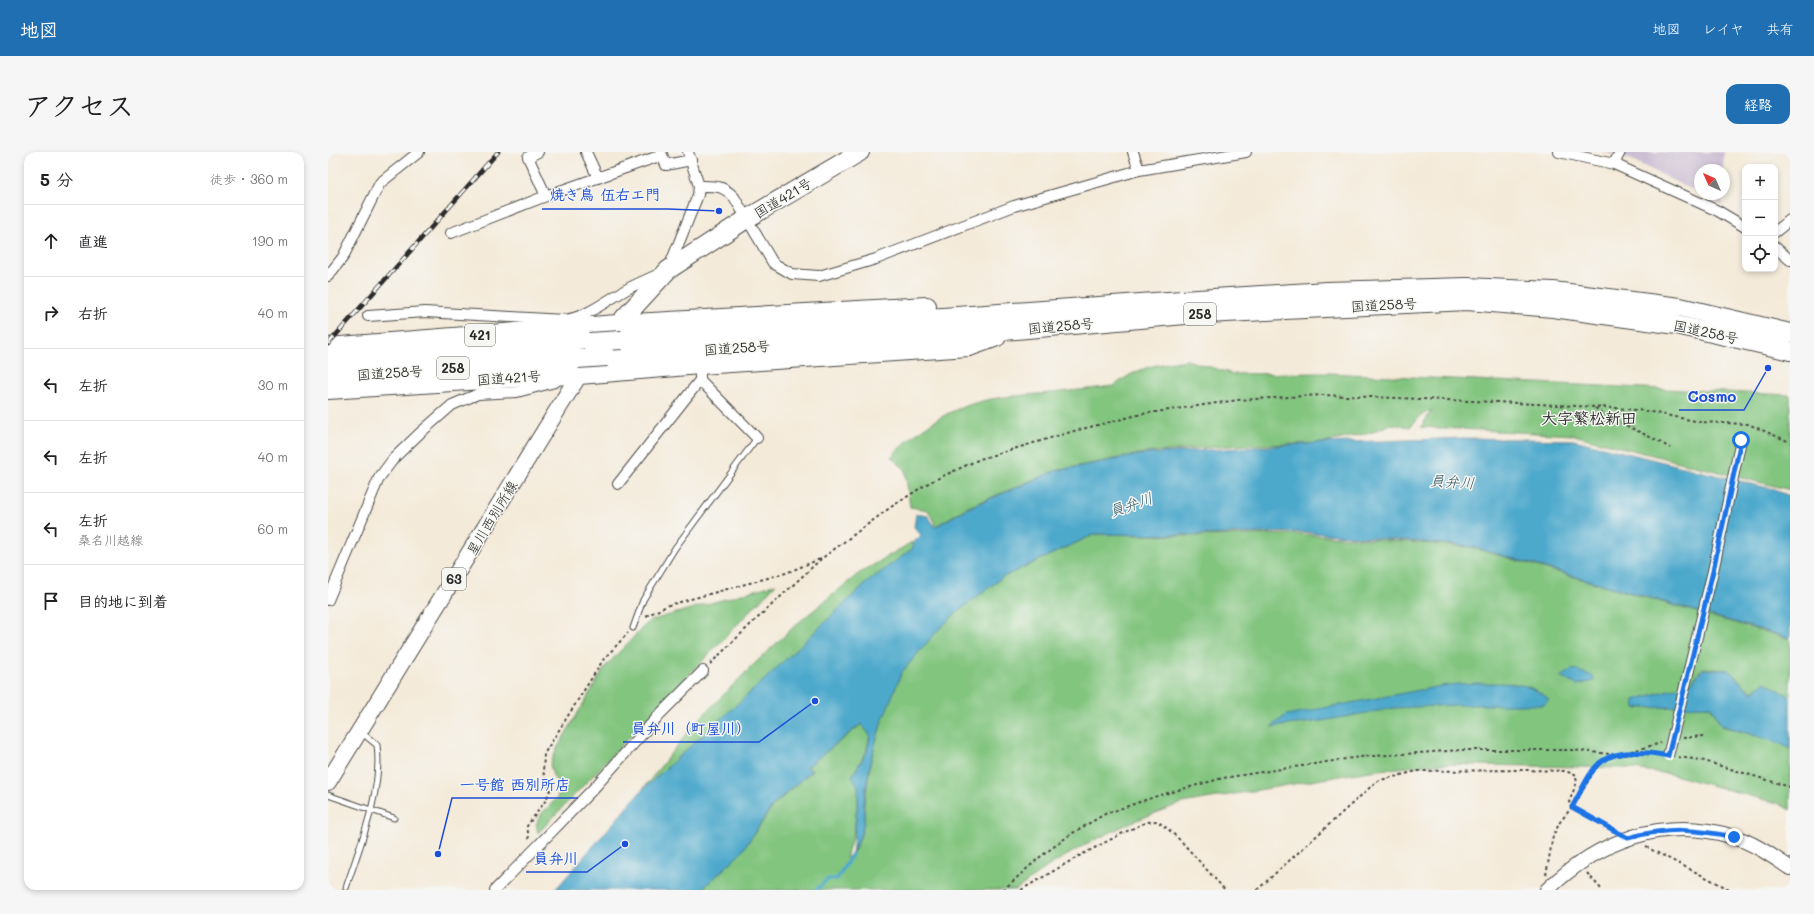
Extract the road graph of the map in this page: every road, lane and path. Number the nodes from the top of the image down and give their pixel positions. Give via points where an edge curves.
1 (420, 152) edge
2 (538, 152) edge
3 (586, 152) edge
4 (860, 152) edge
5 (1133, 152) edge
6 (1246, 152) edge
7 (1559, 152) edge
8 (1620, 152) edge
9 (661, 153) edge
10 (689, 156) edge
11 (1614, 164) junction
12 (1139, 170) junction
13 (598, 178) junction
14 (699, 186) junction
15 (546, 196) junction
16 (748, 218) junction
17 (1790, 220) edge
18 (1742, 225) edge
19 (1778, 230) edge
20 (451, 233) dead end
21 (1778, 250) edge
22 (1790, 260) edge
23 (668, 270) junction
24 (328, 276) edge
25 (368, 316) dead end
26 (1016, 330) junction
27 (619, 332) junction
28 (1790, 333) edge
29 (335, 346) edge
30 (1790, 351) edge
31 (328, 361) edge
32 (578, 367) junction
33 (700, 373) junction
34 (328, 378) edge
35 (328, 390) edge
36 (1594, 407) junction
37 (756, 438) joint
38 (1741, 440) dead end
39 (1790, 442) edge
40 (1670, 448) dead end
41 (618, 484) dead end
42 (821, 559) junction
43 (328, 600) edge
44 (633, 628) junction
45 (704, 671) joint
46 (360, 731) junction
47 (1619, 755) junction
48 (1668, 756) junction
49 (328, 782) edge
50 (1790, 787) edge
51 (328, 795) edge
52 (1572, 807) junction
53 (371, 810) junction
54 (394, 818) dead end
55 (1628, 838) junction
56 (536, 848) junction
57 (1578, 864) junction
58 (1790, 868) edge
59 (346, 888) dead end
60 (1548, 889) edge
61 (495, 890) edge
62 (1003, 890) edge
63 (1021, 890) edge
64 (1225, 890) edge
65 (1257, 890) edge
66 (1602, 890) edge
67 (1731, 890) edge

1 - 24 street via 380,183 343,257
2 - 15 street via 528,157
3 - 13 street
4 - 16 highway, 国道421号
5 - 12 street
6 - 12 street
7 - 11 street
8 - 11 street
9 - 10 street via 666,165
9 - 13 street
10 - 14 street
11 - 18 street via 1718,211
12 - 16 street via 1014,206 876,259 819,276 792,274 773,263
13 - 15 street
14 - 16 street via 719,186 727,190
14 - 23 street via 698,195
15 - 20 street
16 - 23 highway, 国道421号
17 - 19 street
21 - 22 street
23 - 25 street via 631,287 575,319 425,312
23 - 27 highway, 国道421号
26 - 30 highway, 国道258号 / 258 via 1185,315 1467,301 1552,308 1677,325
26 - 32 highway, 国道258号 / 258, bridge via 607,357
26 - 33 highway via 968,347
27 - 28 highway, 国道258号 / 258 via 1327,291 1467,287 1553,292 1680,307
27 - 29 highway, 421
27 - 31 highway, 国道258号 / 258, bridge via 589,342
27 - 32 highway, 国道421号
32 - 33 highway
32 - 34 highway, 国道258号 / 258
32 - 35 highway, 国道421号 via 546,376
32 - 43 street via 517,392 478,394 452,405 420,433 394,458 379,478
32 - 46 main road, 星川西別所線 / 63
33 - 37 street
33 - 41 street
36 - 39 path via 1646,411 1700,422 1748,424
36 - 40 path via 1617,422
36 - 42 path via 1322,395 1238,400 1142,414 980,459 930,482 897,502
37 - 44 lane via 675,548 643,600
38 - 48 street, bridge via 1713,571
42 - 44 path via 786,573 669,605 647,616
42 - 45 path
44 - 56 path via 603,660 544,754 543,772 550,790 546,800 527,826 529,838
45 - 56 street
46 - 49 main road, 星川西別所線 / 63
46 - 53 lane via 377,745 379,759
47 - 48 path via 1645,752
47 - 52 path via 1603,760 1597,766
47 - 62 path via 1572,750 1462,750 1359,757 1223,778 1157,796 1106,814 1071,834
48 - 50 path via 1701,760
51 - 53 lane
52 - 55 path
52 - 60 path via 1553,836 1546,872
52 - 65 path via 1569,802 1577,782 1575,774 1564,771 1418,771 1377,781
53 - 54 lane
53 - 59 lane
55 - 57 main road via 1606,847
55 - 58 main road via 1648,832 1674,829 1702,830 1734,837 1764,851
55 - 67 path
56 - 61 street
57 - 60 main road
57 - 66 path
63 - 64 path via 1079,856 1152,821 1157,821 1168,829

